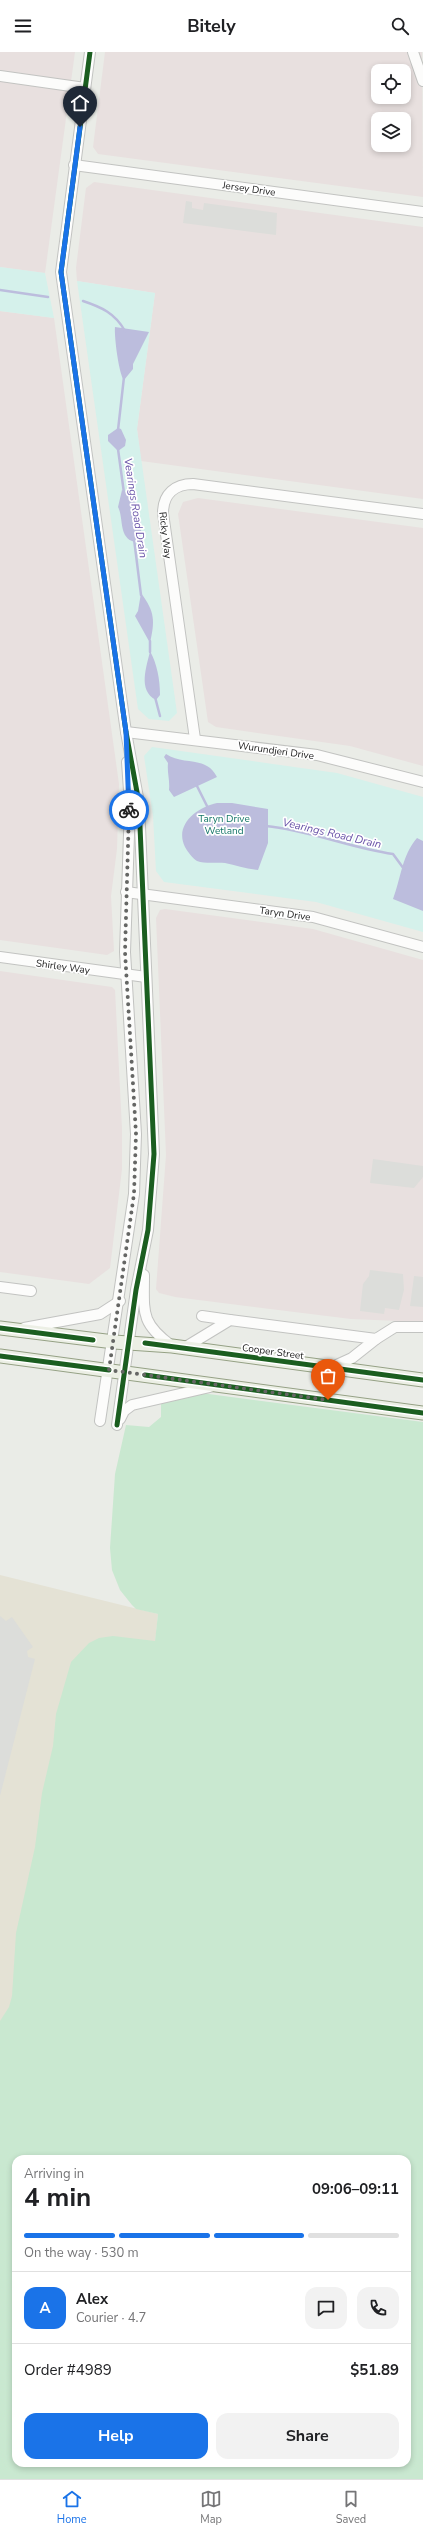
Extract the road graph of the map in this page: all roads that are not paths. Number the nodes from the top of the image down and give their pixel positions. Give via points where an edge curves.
1 (90, 52) edge
2 (413, 52) edge
3 (0, 76) edge
4 (423, 81) edge
5 (85, 88) junction
6 (74, 165) junction
7 (423, 212) edge
8 (423, 514) edge
9 (126, 732) junction
10 (194, 739) junction
11 (423, 782) edge
12 (126, 892) junction
13 (143, 894) junction
14 (423, 947) edge
15 (0, 957) edge
16 (126, 976) junction
17 (146, 977) junction
18 (153, 1132) junction
19 (136, 1134) junction
20 (144, 1257) junction
21 (0, 1287) edge
22 (31, 1291) dead end
23 (120, 1301) junction
24 (202, 1316) dead end
25 (230, 1320) junction
26 (423, 1327) edge
27 (0, 1328) edge
28 (14, 1330) junction
29 (376, 1339) junction
30 (130, 1341) junction
31 (114, 1342) junction
32 (178, 1347) junction
33 (0, 1356) edge
34 (330, 1368) junction
35 (109, 1370) junction
36 (126, 1372) junction
37 (423, 1380) edge
38 (224, 1386) junction
39 (423, 1413) edge
40 (100, 1421) dead end

1 - 5 street
2 - 4 street
3 - 5 street
5 - 6 street
6 - 7 street, Jersey Drive
6 - 9 street via 61,272
8 - 10 street, Ricky Way via 193,484 179,485 172,489 164,501 163,513
9 - 10 street, Wurundjeri Drive
9 - 12 street via 130,805
9 - 13 street via 139,803
10 - 11 street, Wurundjeri Drive via 345,760
12 - 13 street, Taryn Drive
12 - 16 street
13 - 14 street, Taryn Drive via 313,917
13 - 17 street
15 - 16 street, Shirley Way
16 - 17 street, Shirley Way
16 - 19 street
17 - 18 street
18 - 19 street
18 - 20 street via 153,1190
19 - 23 street via 134,1194
20 - 30 street via 136,1290
20 - 32 street via 143,1302 147,1320 152,1330
21 - 22 street
23 - 28 street via 100,1314
23 - 31 street
24 - 25 street
25 - 29 street
25 - 32 street
26 - 29 street via 395,1327
27 - 28 main road, Cooper Street
28 - 31 main road, Cooper Street
29 - 34 street via 352,1358
30 - 31 main road, Cooper Street
30 - 32 main road, Cooper Street
30 - 36 street
31 - 35 street
32 - 34 main road, Cooper Street
33 - 35 main road
34 - 37 main road, Cooper Street
35 - 36 main road
35 - 40 street
36 - 38 main road
36 - 38 street via 117,1425 124,1411 132,1405 196,1389
38 - 39 main road

